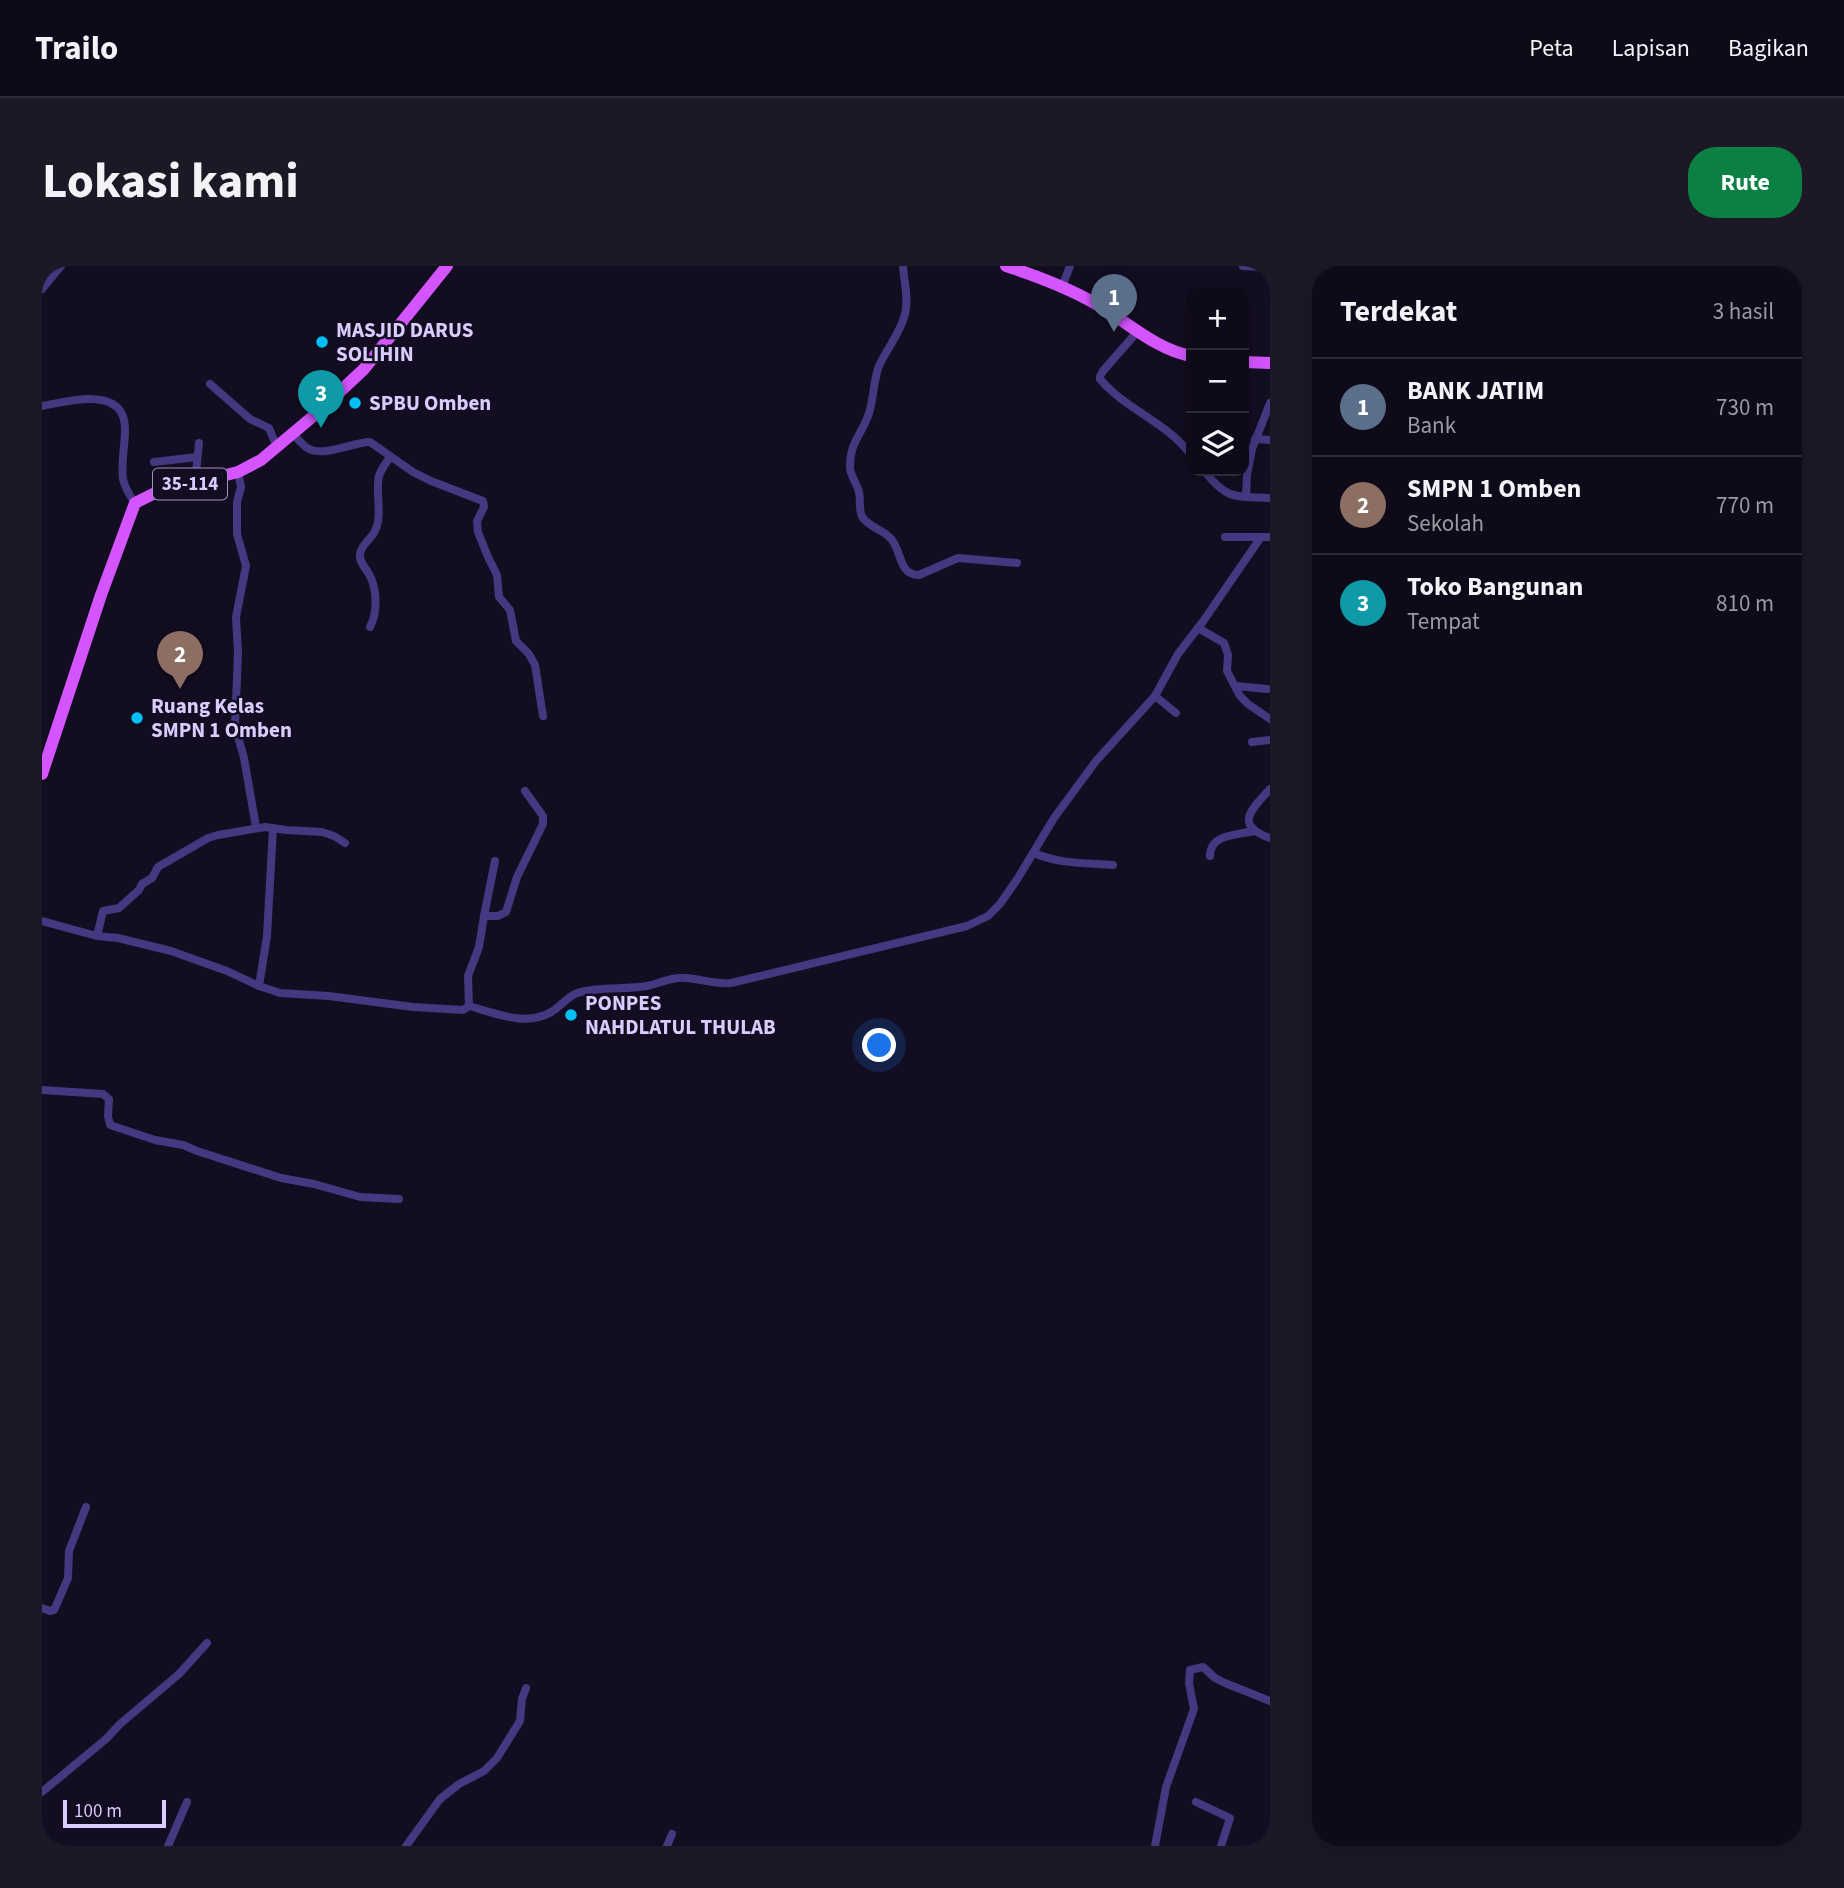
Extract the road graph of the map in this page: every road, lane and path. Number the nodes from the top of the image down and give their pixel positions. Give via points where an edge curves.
1 (61, 266) edge
2 (447, 266) edge
3 (903, 266) edge
4 (1006, 266) edge
5 (1070, 266) edge
6 (1243, 266) edge
7 (1265, 268) edge
8 (1062, 287) junction
9 (42, 289) edge
10 (1138, 331) junction
11 (1186, 354) edge
12 (1249, 362) edge
13 (1270, 363) edge
14 (210, 384) dead end
15 (1270, 403) edge
16 (42, 405) edge
17 (293, 433) junction
18 (1255, 439) junction
19 (1270, 440) edge
20 (199, 443) dead end
21 (277, 447) junction
22 (1186, 448) edge
23 (198, 457) junction
24 (390, 457) junction
25 (154, 462) dead end
26 (237, 472) junction
27 (1208, 476) edge
28 (195, 482) junction
29 (1246, 497) junction
30 (1270, 498) edge
31 (135, 503) junction
32 (1225, 537) dead end
33 (1266, 537) edge
34 (1017, 563) dead end
35 (370, 627) dead end
36 (1198, 628) junction
37 (1236, 686) junction
38 (1267, 689) dead end
39 (1155, 696) junction
40 (1176, 713) dead end
41 (544, 716) dead end
42 (1270, 719) edge
43 (1270, 740) edge
44 (1252, 742) dead end
45 (46, 751) edge
46 (42, 774) edge
47 (1270, 789) edge
48 (525, 791) dead end
49 (256, 827) junction
50 (273, 828) junction
51 (1254, 831) junction
52 (1270, 838) edge
53 (345, 844) dead end
54 (1034, 853) junction
55 (1210, 856) dead end
56 (495, 861) dead end
57 (1113, 865) dead end
58 (484, 916) junction
59 (42, 921) edge
60 (97, 936) junction
61 (259, 986) junction
62 (469, 1006) junction
63 (42, 1090) edge
64 (400, 1199) dead end
65 (86, 1507) dead end
66 (42, 1608) edge
67 (207, 1643) dead end
68 (526, 1688) dead end
69 (1270, 1700) edge
70 (42, 1792) edge
71 (187, 1802) dead end
72 (1196, 1802) dead end
73 (672, 1834) dead end
74 (168, 1846) edge
75 (407, 1846) edge
76 (667, 1846) edge
77 (1155, 1846) edge
78 (1221, 1846) edge

1 - 9 street
2 - 17 main road, 35-114 via 364,369
3 - 34 street via 906,312 880,363 870,411 852,450 850,470 859,492 861,515 889,536 903,567 913,575 958,558
4 - 8 main road
5 - 8 street
6 - 7 street
8 - 10 main road
10 - 11 main road
10 - 22 street via 1100,379
12 - 13 main road
14 - 21 street via 250,419 270,428
15 - 18 street
16 - 31 street via 94,399 121,410 125,421 123,481
17 - 21 main road, 35-114
17 - 24 street via 314,451 370,442
18 - 19 street
18 - 29 street
20 - 23 street
21 - 26 main road, 35-114
23 - 25 street
23 - 28 street
24 - 35 street via 380,473 376,530 360,554 375,590
24 - 41 street via 431,481 483,501 478,532 497,575 499,597 510,610 516,641 535,665
26 - 28 main road, 35-114
26 - 49 street via 241,487 237,534 246,566 236,617 234,726
27 - 29 street via 1232,496
28 - 31 main road, 35-114
29 - 30 street
31 - 45 main road, 35-114
32 - 33 street
33 - 36 street
36 - 37 street via 1224,643 1227,671
36 - 39 street
37 - 38 street
37 - 42 street via 1243,700
39 - 40 street
39 - 54 street via 1096,761
43 - 44 street
45 - 46 main road, 35-114
47 - 51 street via 1249,816
48 - 58 street via 543,816 543,824 506,912
49 - 50 street
49 - 60 street via 208,838 158,867 122,906 103,911
50 - 53 street via 322,832
50 - 61 street via 267,936
51 - 52 street
51 - 55 street via 1216,840
54 - 57 street via 1068,863
54 - 62 street via 995,910 967,926 731,983 676,978 647,986 578,993 537,1018
56 - 58 street
58 - 62 street via 468,976
59 - 60 street
60 - 61 street via 171,951
61 - 62 street via 280,993 413,1007 463,1010
63 - 64 street via 103,1094 109,1099 110,1125 155,1140 183,1144 281,1178 360,1197
65 - 66 street via 69,1551 68,1578 56,1606 50,1611
67 - 70 street via 179,1674
68 - 75 street via 520,1721 497,1758 440,1799
69 - 77 street via 1224,1683 1203,1667 1190,1671 1194,1709 1171,1769
71 - 74 street
72 - 78 street via 1230,1818
73 - 76 street

